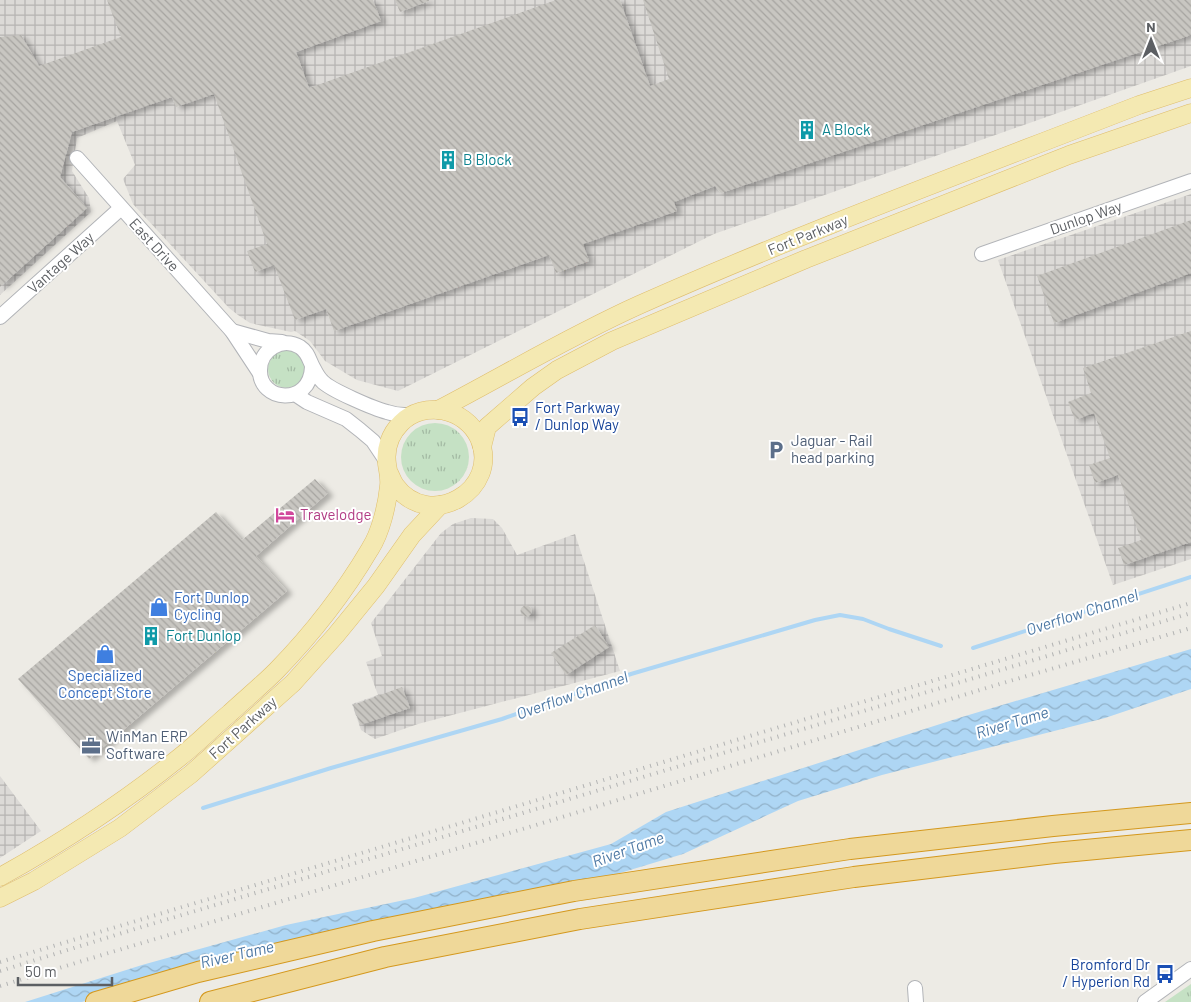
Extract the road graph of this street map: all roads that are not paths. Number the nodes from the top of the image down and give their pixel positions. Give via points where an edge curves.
1 (1191, 88) edge
2 (1191, 113) edge
3 (77, 158) dead end
4 (1191, 181) edge
5 (121, 208) junction
6 (982, 254) dead end
7 (0, 317) edge
8 (232, 331) junction
9 (286, 343) junction
10 (312, 367) junction
11 (260, 372) junction
12 (295, 394) junction
13 (438, 410) junction
14 (414, 414) junction
15 (482, 447) junction
16 (388, 468) junction
17 (440, 506) junction
18 (1191, 813) edge
19 (1191, 840) edge
20 (0, 877) edge
21 (0, 898) edge
22 (1191, 969) edge
23 (915, 988) dead end
24 (96, 1002) edge
25 (210, 1002) edge
26 (916, 1002) edge
27 (1145, 1002) edge

1 - 13 main road, Fort Parkway via 798,238 638,306 558,344
2 - 15 main road, Fort Parkway via 1060,159 806,259 612,341 556,370 533,387 487,427
3 - 5 street, East Drive
4 - 6 street, Dunlop Way
5 - 7 street, Vantage Way
5 - 8 street, East Drive
8 - 9 street
8 - 11 street, East Drive
9 - 10 street via 304,350
9 - 11 street via 266,351
10 - 12 street via 306,386
10 - 14 street via 324,383 343,394 387,412 405,416
11 - 12 street via 269,390 283,396
12 - 16 street via 346,419 360,430 373,441
13 - 14 main road, Fort Parkway
13 - 15 main road, Fort Parkway via 448,411 466,421 479,437
14 - 16 main road, Fort Parkway via 395,430 388,446
15 - 17 main road, Fort Parkway via 482,466 472,489 458,500
16 - 17 main road via 395,485 409,498
16 - 20 main road, Fort Parkway via 389,486 382,520 372,546 325,616 276,671 182,756 114,807
17 - 21 main road, Fort Parkway via 412,535 376,586 293,683 191,774 120,828
18 - 24 highway via 850,849 574,891 355,935 198,972
19 - 25 highway via 1054,852 863,876 580,919 385,957
22 - 27 street
23 - 26 street

